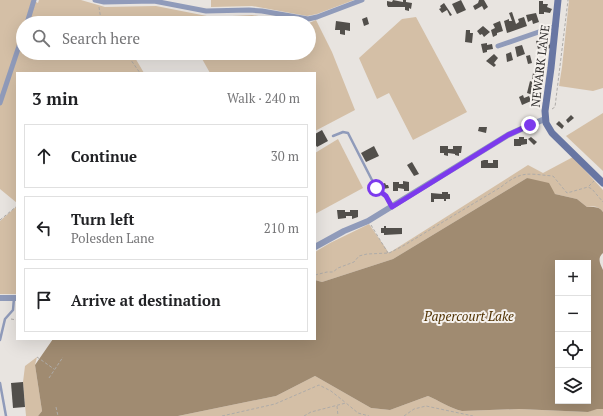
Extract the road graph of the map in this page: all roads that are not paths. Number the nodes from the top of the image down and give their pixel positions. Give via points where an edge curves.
1 (34, 0) edge
2 (144, 0) edge
3 (362, 0) edge
4 (558, 0) edge
5 (97, 1) edge
6 (29, 16) edge
7 (288, 16) edge
8 (316, 17) edge
9 (556, 26) junction
10 (498, 46) dead end
11 (16, 55) edge
12 (0, 103) edge
13 (545, 119) junction
14 (333, 136) dead end
15 (603, 183) edge
16 (392, 207) junction
17 (316, 246) edge
18 (0, 298) edge
19 (15, 298) edge
20 (0, 340) edge
21 (0, 383) edge
22 (6, 416) edge

1 - 6 street
2 - 5 street
2 - 7 street via 206,11 249,10
3 - 8 street
4 - 9 main road, NEWARK LANE
9 - 10 street
9 - 13 main road, NEWARK LANE
11 - 12 street
13 - 15 main road, NEWARK LANE via 552,133
13 - 16 street via 508,135
14 - 16 lane via 348,133 376,188 386,196
16 - 17 street
18 - 19 street
19 - 20 lane via 13,310 5,319
21 - 22 lane

